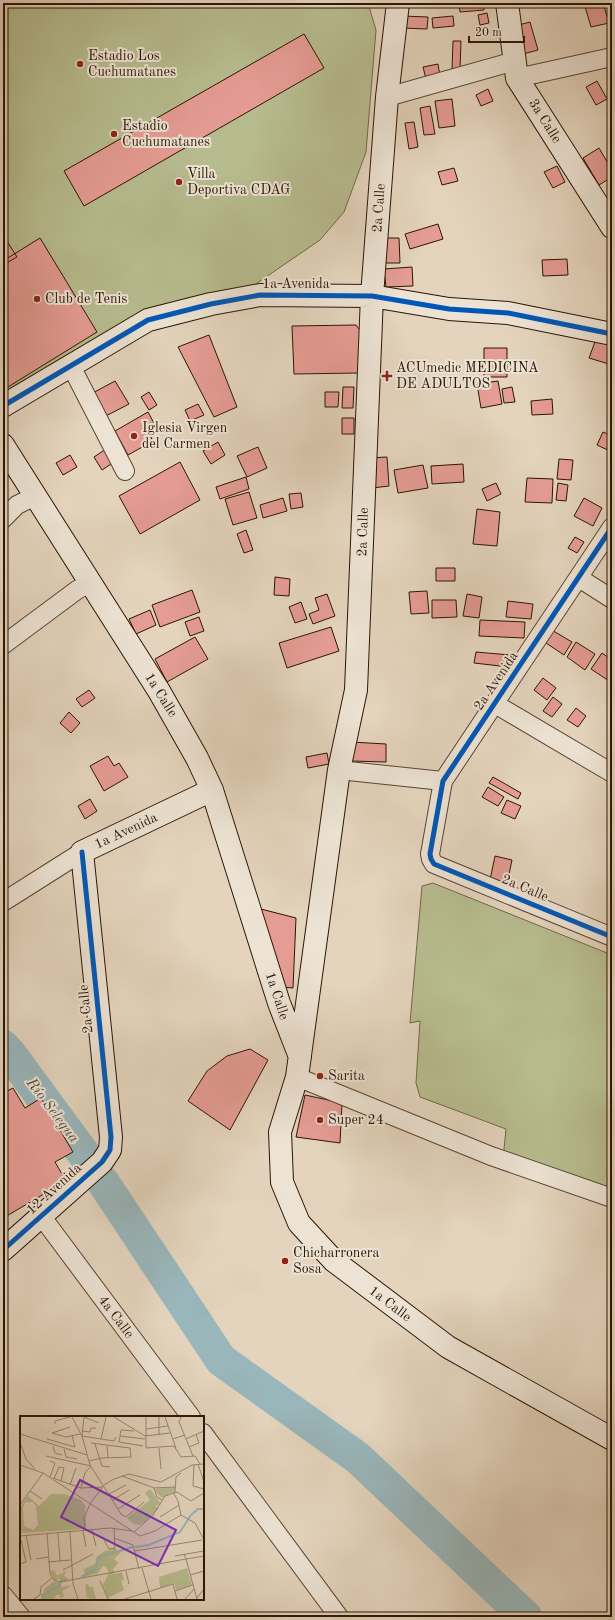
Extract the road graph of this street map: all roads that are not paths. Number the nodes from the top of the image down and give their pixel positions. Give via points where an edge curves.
1 (398, 3) edge
2 (507, 3) edge
3 (612, 57) edge
4 (516, 70) junction
5 (387, 97) junction
6 (612, 228) edge
7 (372, 296) junction
8 (612, 334) edge
9 (70, 366) junction
10 (3, 406) edge
11 (3, 445) edge
12 (125, 470) dead end
13 (35, 496) junction
14 (3, 518) edge
15 (612, 527) edge
16 (578, 578) junction
17 (90, 583) junction
18 (612, 599) edge
19 (3, 645) edge
20 (495, 704) junction
21 (339, 770) junction
22 (612, 773) edge
23 (444, 781) junction
24 (212, 790) junction
25 (82, 852) junction
26 (431, 859) joint
27 (3, 902) edge
28 (612, 937) edge
29 (298, 1067) junction
30 (102, 1162) joint
31 (612, 1198) edge
32 (42, 1216) junction
33 (3, 1250) edge
34 (190, 1416) edge
35 (204, 1435) edge
36 (612, 1439) edge
37 (3, 1595) edge
38 (21, 1617) edge
39 (339, 1617) edge

1 - 5 main road, 2a Calle
2 - 4 main road, 3a Calle
3 - 4 street
4 - 5 street
4 - 6 main road, 3a Calle
5 - 7 main road, 2a Calle
7 - 8 main road, 1a Avenida via 449,309 508,313
7 - 9 main road, 1a Avenida via 260,295 211,304 148,320
7 - 21 main road, 2a Calle via 356,690
9 - 10 main road, 1a Avenida
9 - 12 street
11 - 13 main road, 1a Calle
13 - 14 street via 17,505
13 - 17 main road, 1a Calle
15 - 16 street, 2a Avenida
16 - 18 street
16 - 20 street, 2a Avenida
17 - 19 street
17 - 24 main road, 1a Calle via 181,728
20 - 22 street
20 - 23 street, 2a Avenida
21 - 23 street
21 - 29 main road, 2a Calle
23 - 26 street, 2a Avenida
24 - 25 main road, 1a Avenida
24 - 29 main road, 1a Calle
25 - 27 street, 1a Avenida
25 - 30 main road, 2a Calle via 111,1137 110,1150
26 - 28 street, 2a Calle via 434,864
29 - 31 street via 491,1156
29 - 36 main road, 1a Calle via 280,1132 282,1182 299,1223 334,1261 448,1347
30 - 32 main road, 12 Avenida
32 - 33 main road, 12 Avenida
32 - 34 street, 4a Calle
35 - 39 street
37 - 38 street

